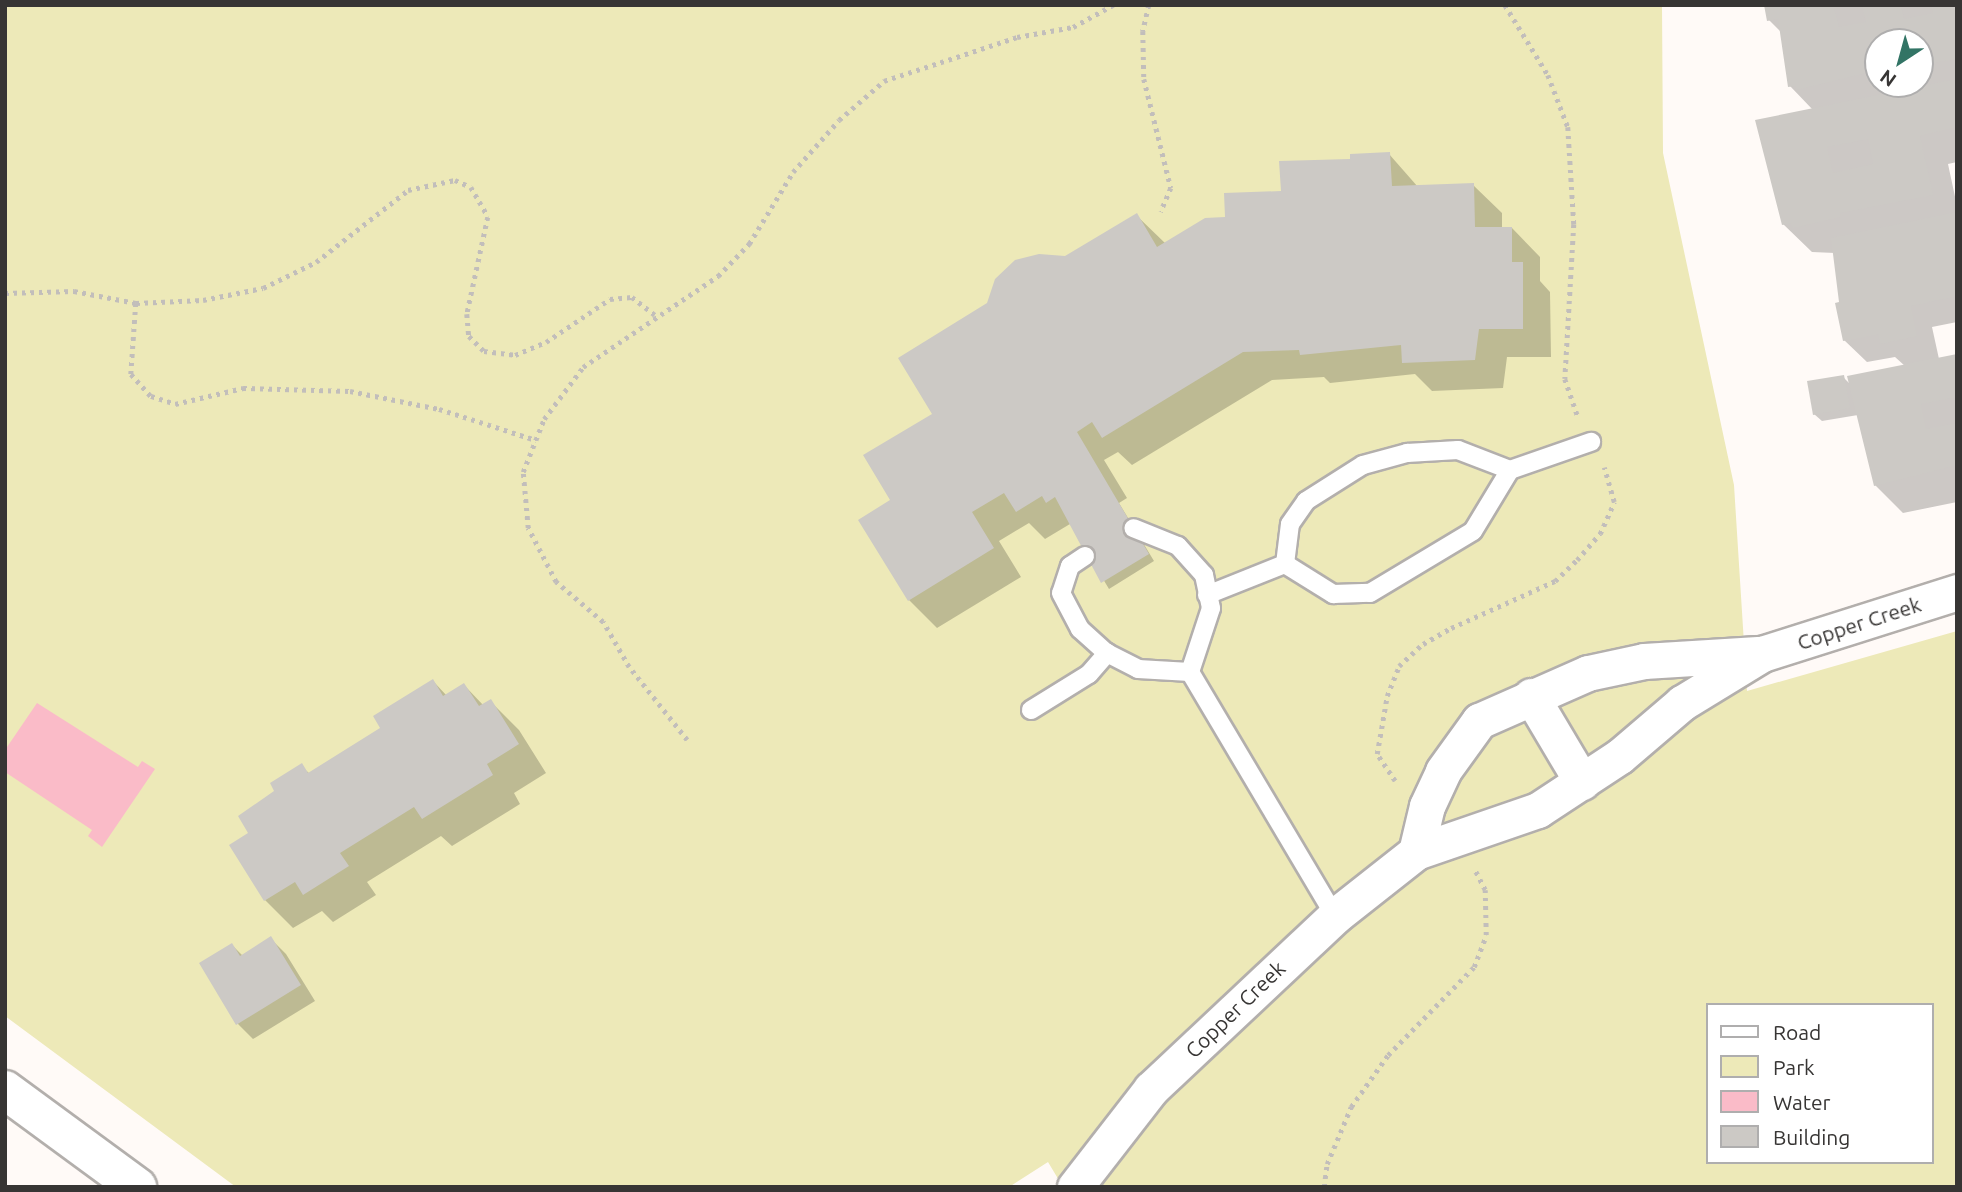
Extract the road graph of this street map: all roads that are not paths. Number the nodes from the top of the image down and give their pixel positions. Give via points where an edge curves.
1 (1591, 442) dead end
2 (1510, 470) junction
3 (1132, 528) dead end
4 (1085, 556) dead end
5 (1285, 564) junction
6 (1957, 592) edge
7 (1207, 594) junction
8 (1107, 653) junction
9 (1762, 654) junction
10 (1190, 672) junction
11 (1531, 696) junction
12 (1031, 710) dead end
13 (1582, 782) junction
14 (1416, 852) junction
15 (1335, 916) junction
16 (5, 1090) edge
17 (138, 1187) edge
18 (1074, 1187) edge

1 - 2 lane
2 - 5 lane via 1473,531 1370,593 1333,594
2 - 5 lane via 1458,450 1407,453 1363,465 1306,501 1290,524
3 - 7 lane via 1178,546 1204,575
4 - 8 lane via 1070,566 1061,593 1080,629
5 - 7 lane
6 - 9 street, Copper Creek
7 - 10 lane via 1211,608
8 - 10 lane via 1138,669
8 - 12 lane via 1089,674
9 - 11 street, Copper Creek via 1644,661 1588,673
9 - 13 street, Copper Creek via 1682,703 1620,757
10 - 15 lane
11 - 13 street
11 - 14 street, Copper Creek via 1479,722 1438,783
13 - 14 street, Copper Creek via 1538,810
14 - 15 street, Copper Creek
15 - 18 street, Copper Creek via 1151,1088
16 - 17 street

